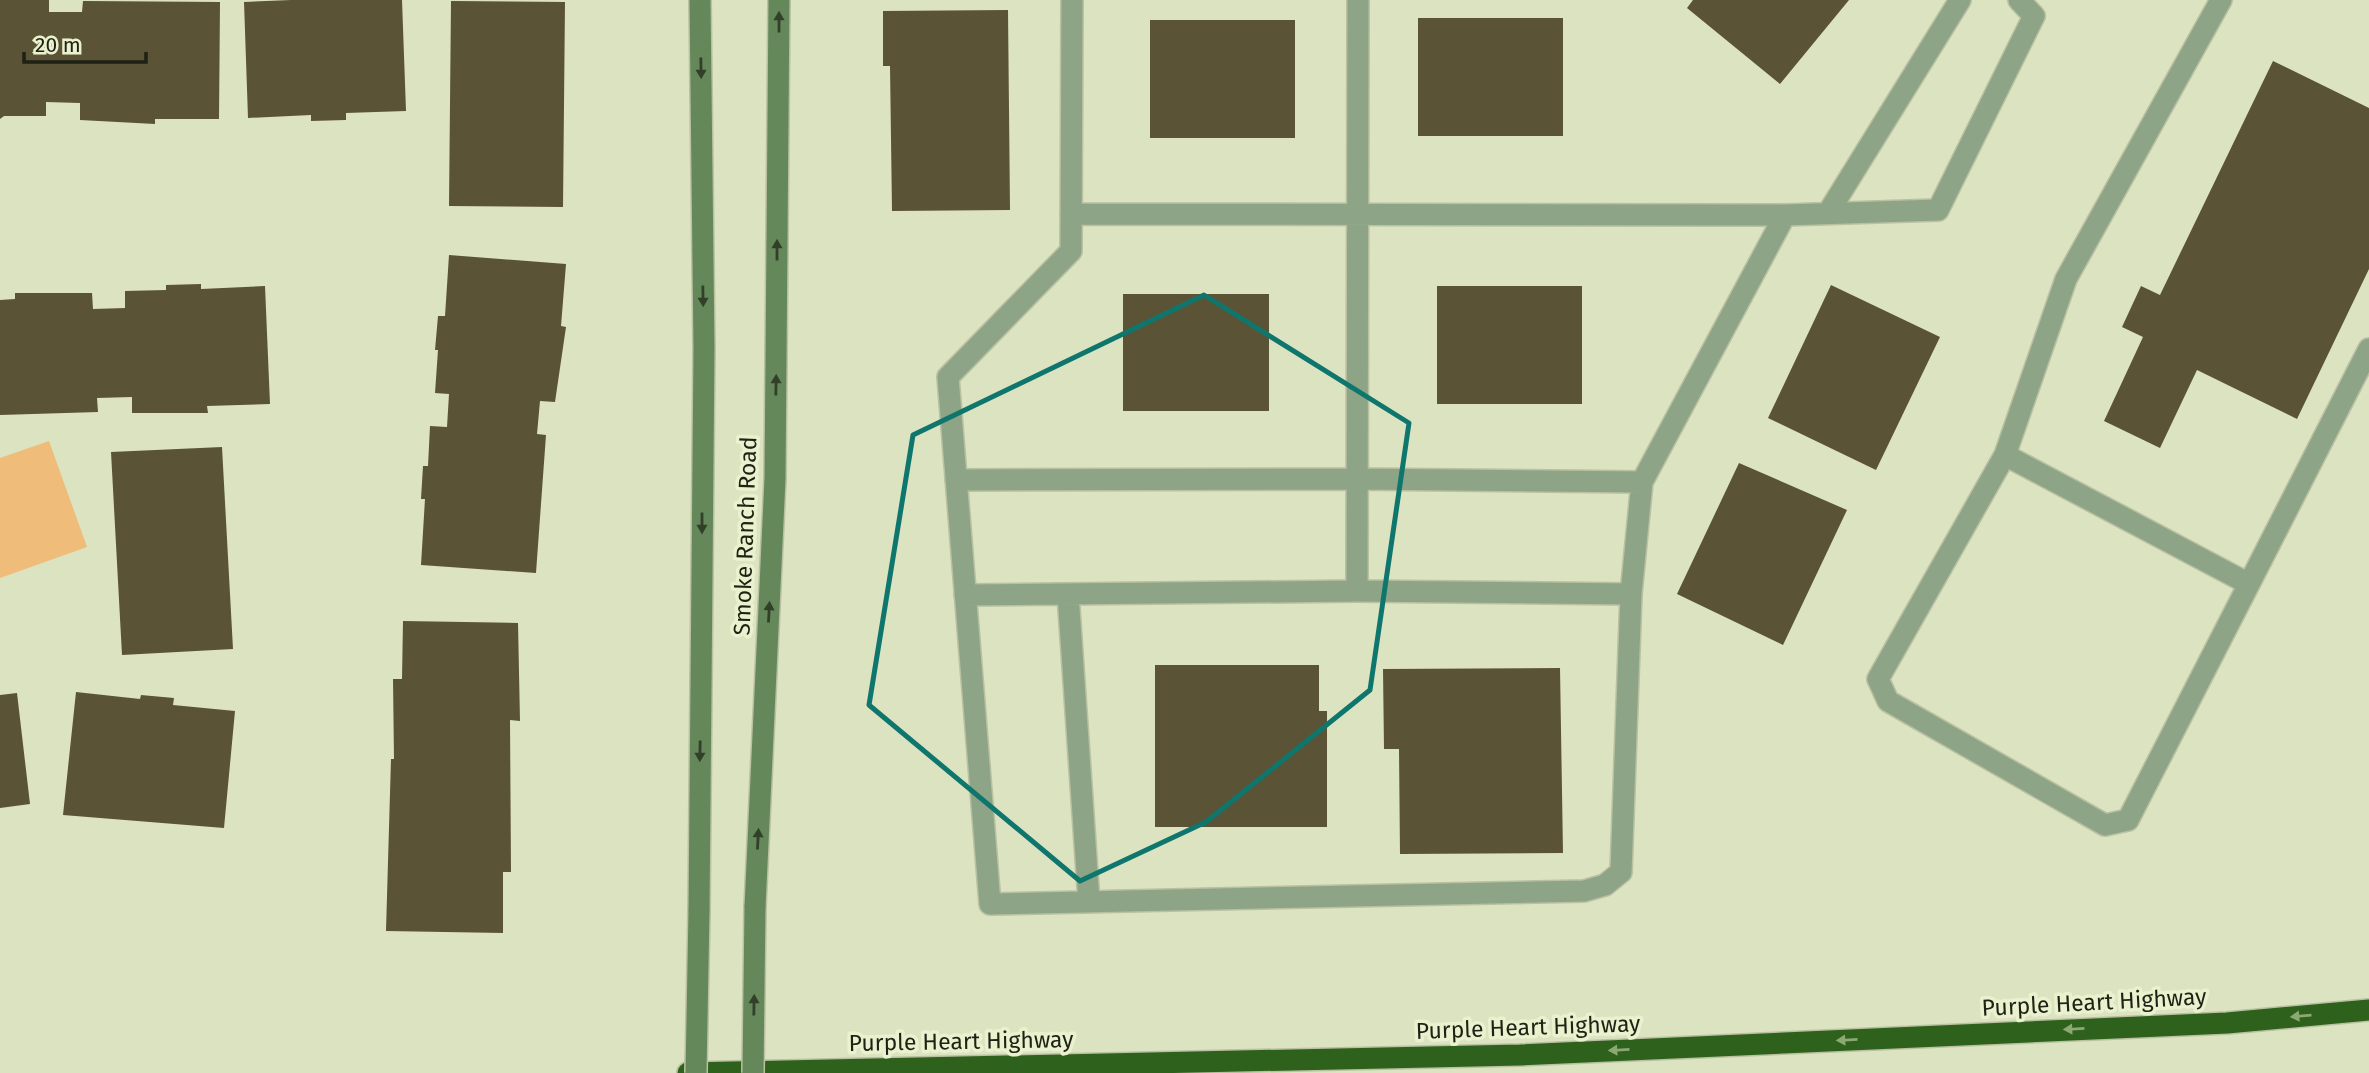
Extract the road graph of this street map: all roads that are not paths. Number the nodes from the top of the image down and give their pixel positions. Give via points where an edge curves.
1 (701, 0) edge
2 (779, 0) edge
3 (1072, 0) edge
4 (1358, 0) edge
5 (1960, 0) edge
6 (2019, 0) edge
7 (2221, 0) edge
8 (1828, 213) junction
9 (1071, 214) junction
10 (1357, 215) junction
11 (1785, 215) junction
12 (2369, 349) edge
13 (2005, 455) junction
14 (1357, 479) junction
15 (956, 480) junction
16 (1642, 482) junction
17 (2249, 584) junction
18 (1357, 591) junction
19 (1068, 594) junction
20 (1631, 594) junction
21 (965, 595) junction
22 (1089, 902) junction
23 (2369, 1010) edge
24 (688, 1073) edge
25 (696, 1073) edge
26 (753, 1073) edge

1 -> 25 main road, Smoke Ranch Road, bridge via 704,362
26 -> 2 main road, Smoke Ranch Road, bridge via 755,907 775,479
3 - 9 lane
4 - 10 lane
5 - 8 lane
6 - 8 lane via 2034,16 1938,209
7 - 13 lane via 2066,279
8 - 11 lane
9 - 10 lane
9 - 15 lane via 1070,250 947,377
10 - 11 lane
10 - 14 lane
11 - 16 lane
12 - 17 lane
13 - 17 lane
13 - 17 lane via 1878,679 1888,701 2105,825 2128,820
14 - 15 lane
14 - 16 lane
14 - 18 lane
15 - 21 lane
16 - 20 lane
18 - 19 lane
18 - 20 lane
19 - 21 lane
19 - 22 lane
20 - 22 lane via 1621,872 1605,885 1584,891
21 - 22 lane via 990,904
23 -> 24 highway, Purple Heart Highway via 2227,1023 1520,1055

